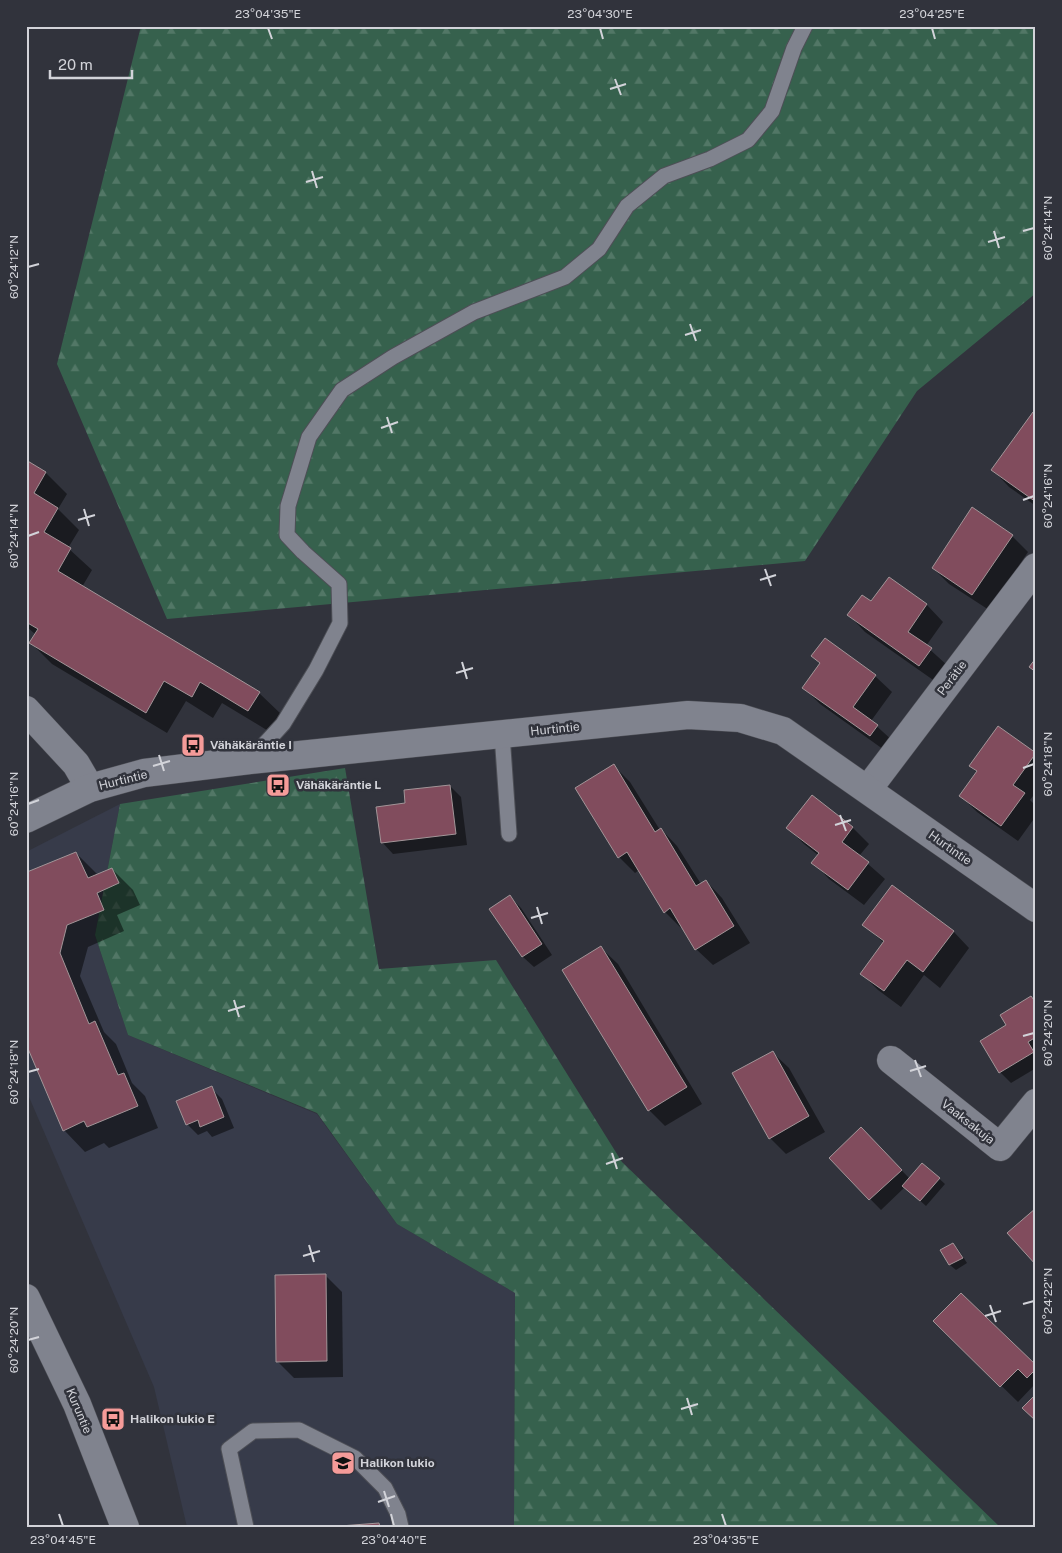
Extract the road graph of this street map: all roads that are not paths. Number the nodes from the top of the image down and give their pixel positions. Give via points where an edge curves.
1 (805, 26) edge
2 (1036, 567) edge
3 (26, 710) edge
4 (502, 734) junction
5 (250, 760) junction
6 (90, 788) junction
7 (868, 789) junction
8 (26, 819) edge
9 (510, 834) dead end
10 (1036, 908) edge
11 (891, 1060) dead end
12 (1036, 1103) edge
13 (26, 1298) edge
14 (125, 1527) edge
15 (246, 1527) edge
16 (401, 1527) edge

1 - 5 lane via 772,111 748,140 664,176 627,206 599,248 565,277 474,312 342,390 309,437 288,506 287,535 339,584 340,623 283,724
2 - 7 street, Perätie
3 - 6 street via 76,764
4 - 5 street, Hurtintie
4 - 7 street, Hurtintie via 688,715 740,718 783,731
4 - 9 lane
5 - 6 street, Hurtintie via 144,773
6 - 8 street, Hurtintie
7 - 10 street, Hurtintie
11 - 12 street, Vaaksakuja via 1000,1148
13 - 14 street, Kuruntie via 77,1404
15 - 16 lane via 229,1450 252,1431 299,1430 355,1458 385,1488

